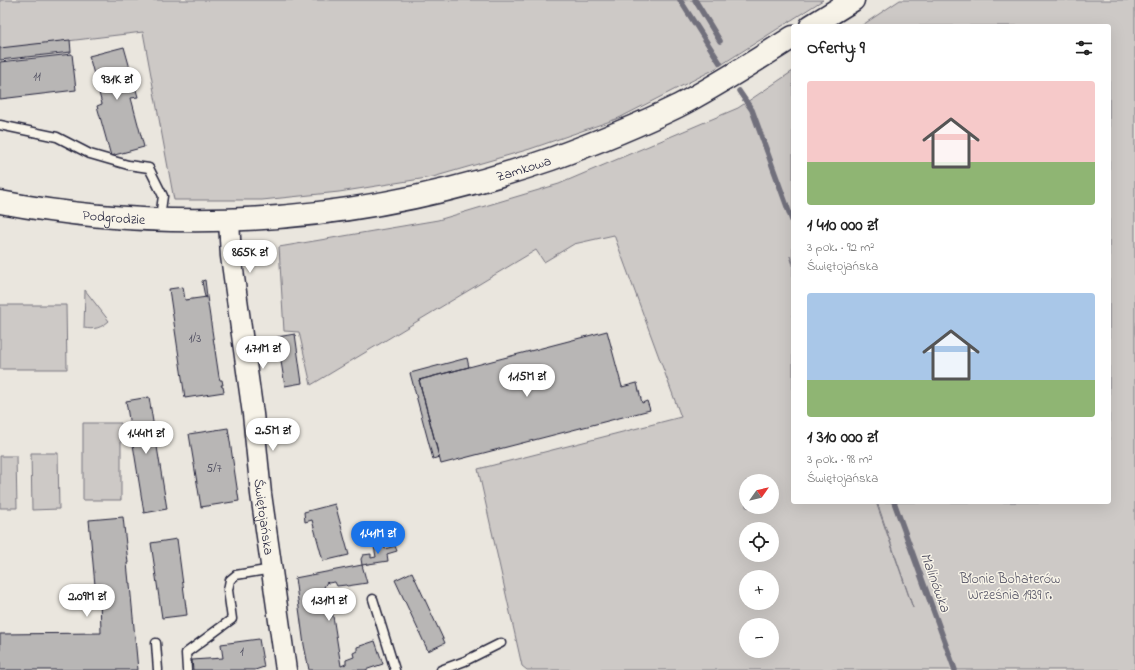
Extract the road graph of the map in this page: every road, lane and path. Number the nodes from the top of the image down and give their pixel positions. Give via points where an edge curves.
1 (853, 0) edge
2 (814, 24) edge
3 (791, 39) edge
4 (0, 125) edge
5 (0, 202) edge
6 (160, 220) junction
7 (229, 220) junction
8 (272, 569) junction
9 (373, 598) dead end
10 (156, 643) dead end
11 (501, 643) dead end
12 (158, 670) edge
13 (187, 670) edge
14 (286, 670) edge
15 (396, 670) edge
16 (440, 670) edge

1 - 2 main road
3 - 7 main road, Zamkowa via 724,80 640,124 531,166 481,182 394,201 275,218
4 - 6 lane via 57,137 90,154 149,168 163,196
5 - 6 main road, Podgrodzie via 89,215
6 - 7 main road, Podgrodzie
7 - 8 street, Świętojańska via 231,256 254,414 261,494
8 - 13 lane via 236,575 230,580 228,590 232,618 186,653
8 - 14 street, Świętojańska
9 - 15 lane
10 - 12 lane
11 - 16 lane

